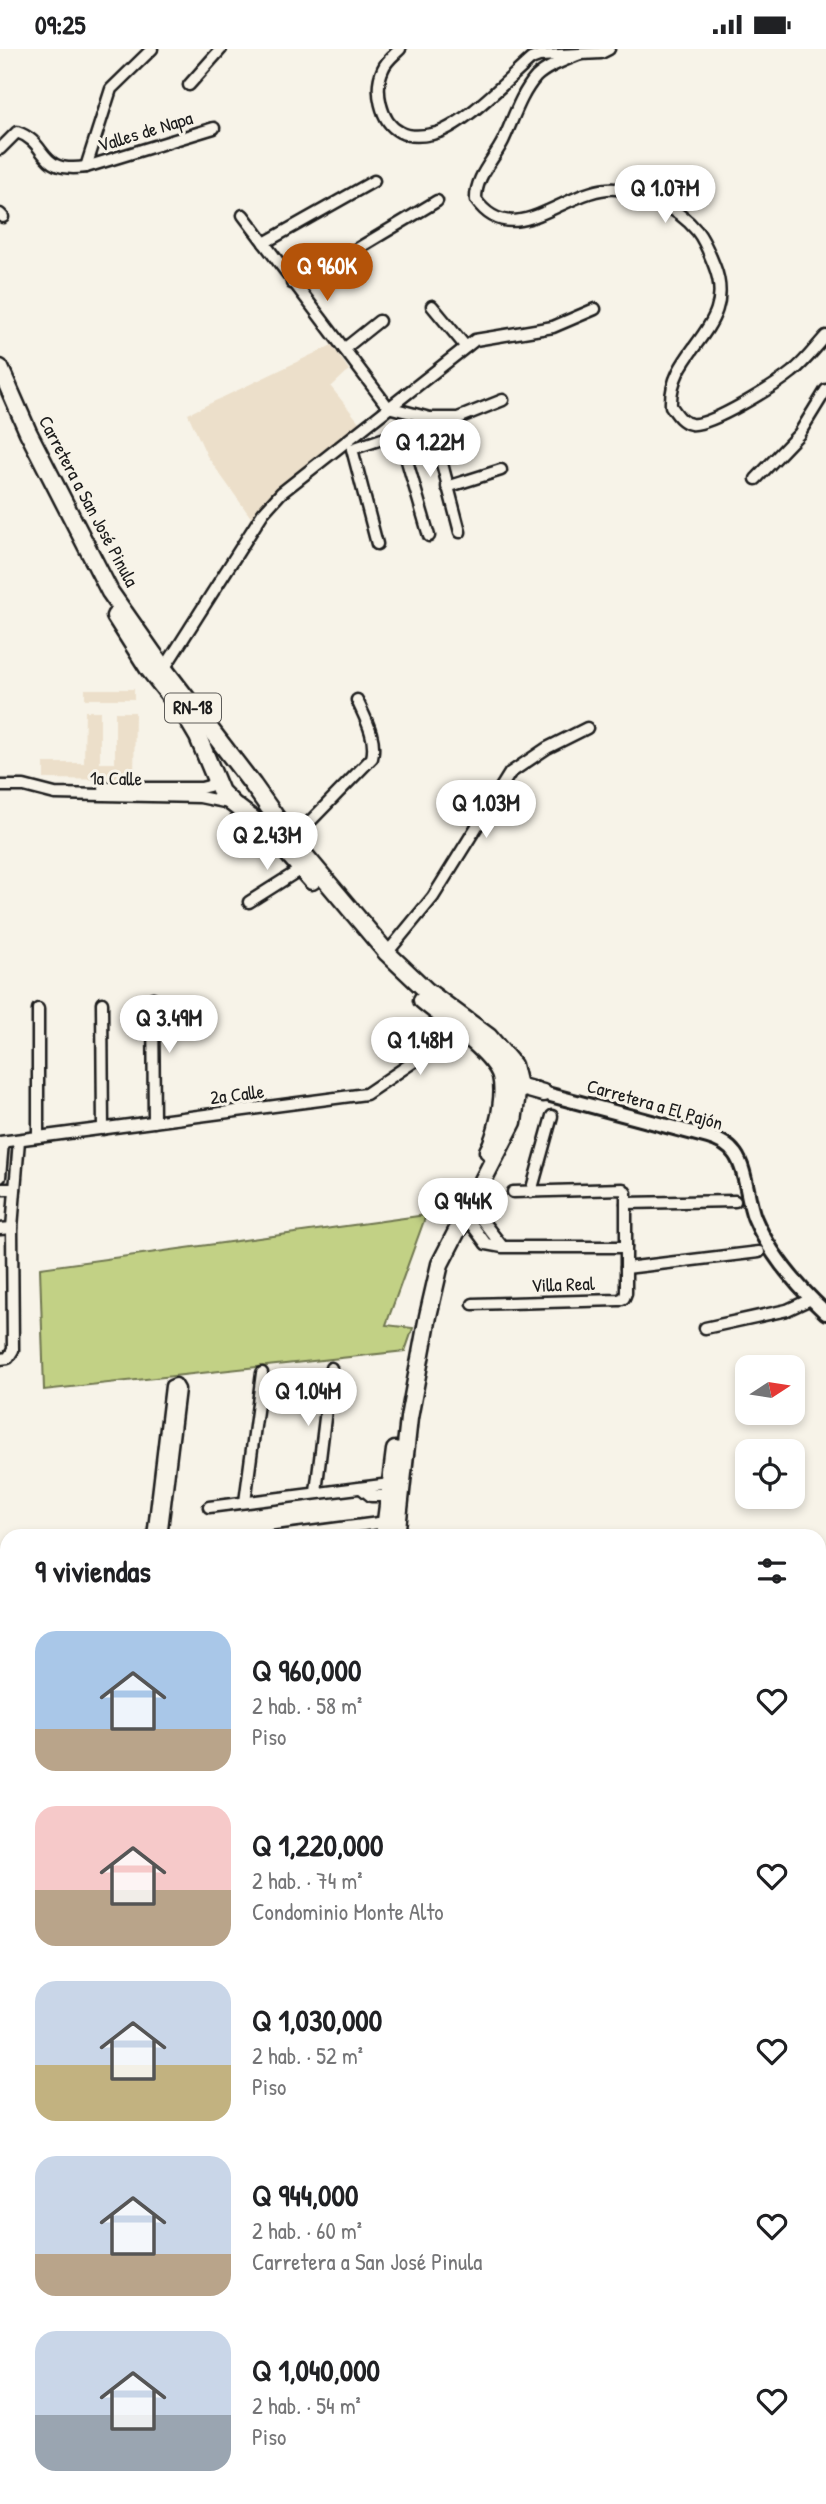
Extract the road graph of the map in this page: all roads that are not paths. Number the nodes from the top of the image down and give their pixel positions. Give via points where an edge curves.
1 (152, 49) edge
2 (221, 49) edge
3 (400, 49) edge
4 (609, 49) edge
5 (580, 54) junction
6 (189, 85) dead end
7 (214, 128) dead end
8 (0, 149) edge
9 (86, 167) junction
10 (374, 181) dead end
11 (437, 201) dead end
12 (243, 215) dead end
13 (264, 243) junction
14 (292, 283) junction
15 (432, 306) dead end
16 (595, 309) dead end
17 (379, 321) dead end
18 (826, 335) edge
19 (466, 347) junction
20 (344, 349) junction
21 (0, 368) edge
22 (0, 389) edge
23 (826, 390) edge
24 (503, 400) dead end
25 (388, 407) junction
26 (430, 418) junction
27 (373, 421) junction
28 (386, 437) junction
29 (501, 470) dead end
30 (757, 479) dead end
31 (447, 487) junction
32 (460, 531) dead end
33 (429, 536) dead end
34 (377, 544) dead end
35 (113, 614) junction
36 (164, 669) junction
37 (357, 700) dead end
38 (587, 727) dead end
39 (236, 763) junction
40 (215, 780) junction
41 (0, 786) edge
42 (254, 787) junction
43 (104, 788) dead end
44 (233, 804) junction
45 (292, 840) junction
46 (301, 869) junction
47 (249, 902) dead end
48 (387, 953) junction
49 (153, 999) dead end
50 (102, 1003) dead end
51 (38, 1009) dead end
52 (456, 1023) junction
53 (473, 1043) junction
54 (513, 1065) junction
55 (518, 1086) junction
56 (542, 1093) junction
57 (516, 1112) junction
58 (552, 1116) dead end
59 (154, 1117) junction
60 (103, 1124) junction
61 (38, 1132) junction
62 (19, 1140) junction
63 (2, 1142) edge
64 (0, 1177) edge
65 (0, 1189) edge
66 (15, 1189) junction
67 (513, 1192) dead end
68 (531, 1192) junction
69 (735, 1201) dead end
70 (626, 1203) junction
71 (467, 1209) junction
72 (12, 1228) junction
73 (0, 1229) edge
74 (626, 1247) junction
75 (759, 1252) dead end
76 (626, 1268) junction
77 (811, 1299) junction
78 (473, 1304) dead end
79 (826, 1313) edge
80 (705, 1328) dead end
81 (0, 1359) edge
82 (331, 1368) dead end
83 (262, 1373) dead end
84 (383, 1490) junction
85 (316, 1492) junction
86 (245, 1502) junction
87 (209, 1507) dead end
88 (154, 1529) edge
89 (162, 1529) edge
90 (385, 1529) edge
91 (397, 1529) edge

1 - 9 street, Valles de Napa via 111,89
2 - 6 street, Valles de Napa
3 - 5 street via 384,66 380,99 392,126 419,135 455,125 531,59
4 - 5 street
5 - 18 street via 537,77 516,109 477,186 476,200 485,212 500,221 523,220 607,189 643,195 696,231 719,277 720,290 717,313 672,384 671,406 690,424 714,419 779,381
7 - 9 street, Valles de Napa
8 - 9 street, Valles de Napa via 17,132 55,166
10 - 13 street
11 - 14 street
12 - 13 street
13 - 14 street
14 - 20 street
15 - 19 street
16 - 19 street via 553,327 482,338
17 - 20 street
19 - 25 street
20 - 25 street
21 - 36 main road, Carretera a San José Pinula / RN-18 via 110,592
22 - 35 main road, Carretera a San José Pinula / RN-18
23 - 30 street via 799,434
24 - 26 street via 458,418
25 - 26 street
25 - 27 street
26 - 31 street
27 - 28 street
27 - 36 street via 262,513
28 - 33 street via 400,437
28 - 34 street via 353,447 351,452
29 - 31 street
31 - 32 street
35 - 36 main road via 121,616 153,664
35 - 40 main road, Carretera a San José Pinula / RN-18 via 185,715
36 - 39 main road, Carretera a San José Pinula / RN-18
37 - 45 street via 370,730 372,758
38 - 48 street via 510,773 433,897
39 - 40 main road via 221,765
39 - 42 main road, Carretera a San José Pinula / RN-18
40 - 43 street, 1a Calle via 201,788
40 - 44 main road, Carretera a San José Pinula / RN-18
41 - 44 street, 1a Calle via 24,786 55,795 200,797
42 - 44 main road via 248,801
42 - 45 main road, Carretera a San José Pinula / RN-18
44 - 46 main road, Carretera a San José Pinula / RN-18 via 267,830
45 - 48 main road, Carretera a San José Pinula / RN-18
46 - 47 street
46 - 52 main road, Carretera a San José Pinula / RN-18 via 411,991
48 - 52 main road, Carretera a San José Pinula / RN-18
49 - 59 street
50 - 60 street
51 - 61 street
52 - 53 main road, Carretera a San José Pinula / RN-18
52 - 54 main road, Carretera a San José Pinula / RN-18 via 489,1037
52 - 59 street, 2a Calle via 366,1094
53 - 55 main road via 494,1054
53 - 84 main road, Carretera a San José Pinula / RN-18 via 501,1077 497,1129 431,1263
54 - 55 main road, Carretera a San José Pinula / RN-18
54 - 56 street, Carretera a El Pajón
55 - 56 main road
55 - 57 main road, Carretera a San José Pinula / RN-18
56 - 57 street via 526,1099
56 - 77 street, Carretera a El Pajón via 727,1145 738,1159 759,1228
57 - 71 main road, Carretera a San José Pinula / RN-18
58 - 68 street
59 - 60 street, 2a Calle
60 - 61 street, 2a Calle
61 - 62 street, 2a Calle
62 - 63 street, 2a Calle
62 - 66 street
63 - 64 street
65 - 66 street
66 - 72 street
67 - 68 street
68 - 70 street via 623,1189
69 - 70 street
70 - 74 street, Villa Real
71 - 74 street, Villa Real via 486,1244
71 - 91 main road, Carretera a San José Pinula / RN-18 via 440,1264 428,1316 409,1418
72 - 73 street
72 - 81 street via 12,1352
74 - 76 street, Villa Real
75 - 76 street
76 - 78 street, Villa Real via 626,1293 619,1300
77 - 79 street, Carretera a El Pajón
77 - 80 street via 787,1310
82 - 85 street
83 - 86 street
84 - 85 street
84 - 90 main road, Carretera a San José Pinula / RN-18
85 - 86 street
86 - 87 street
88 - 89 street via 169,1438

